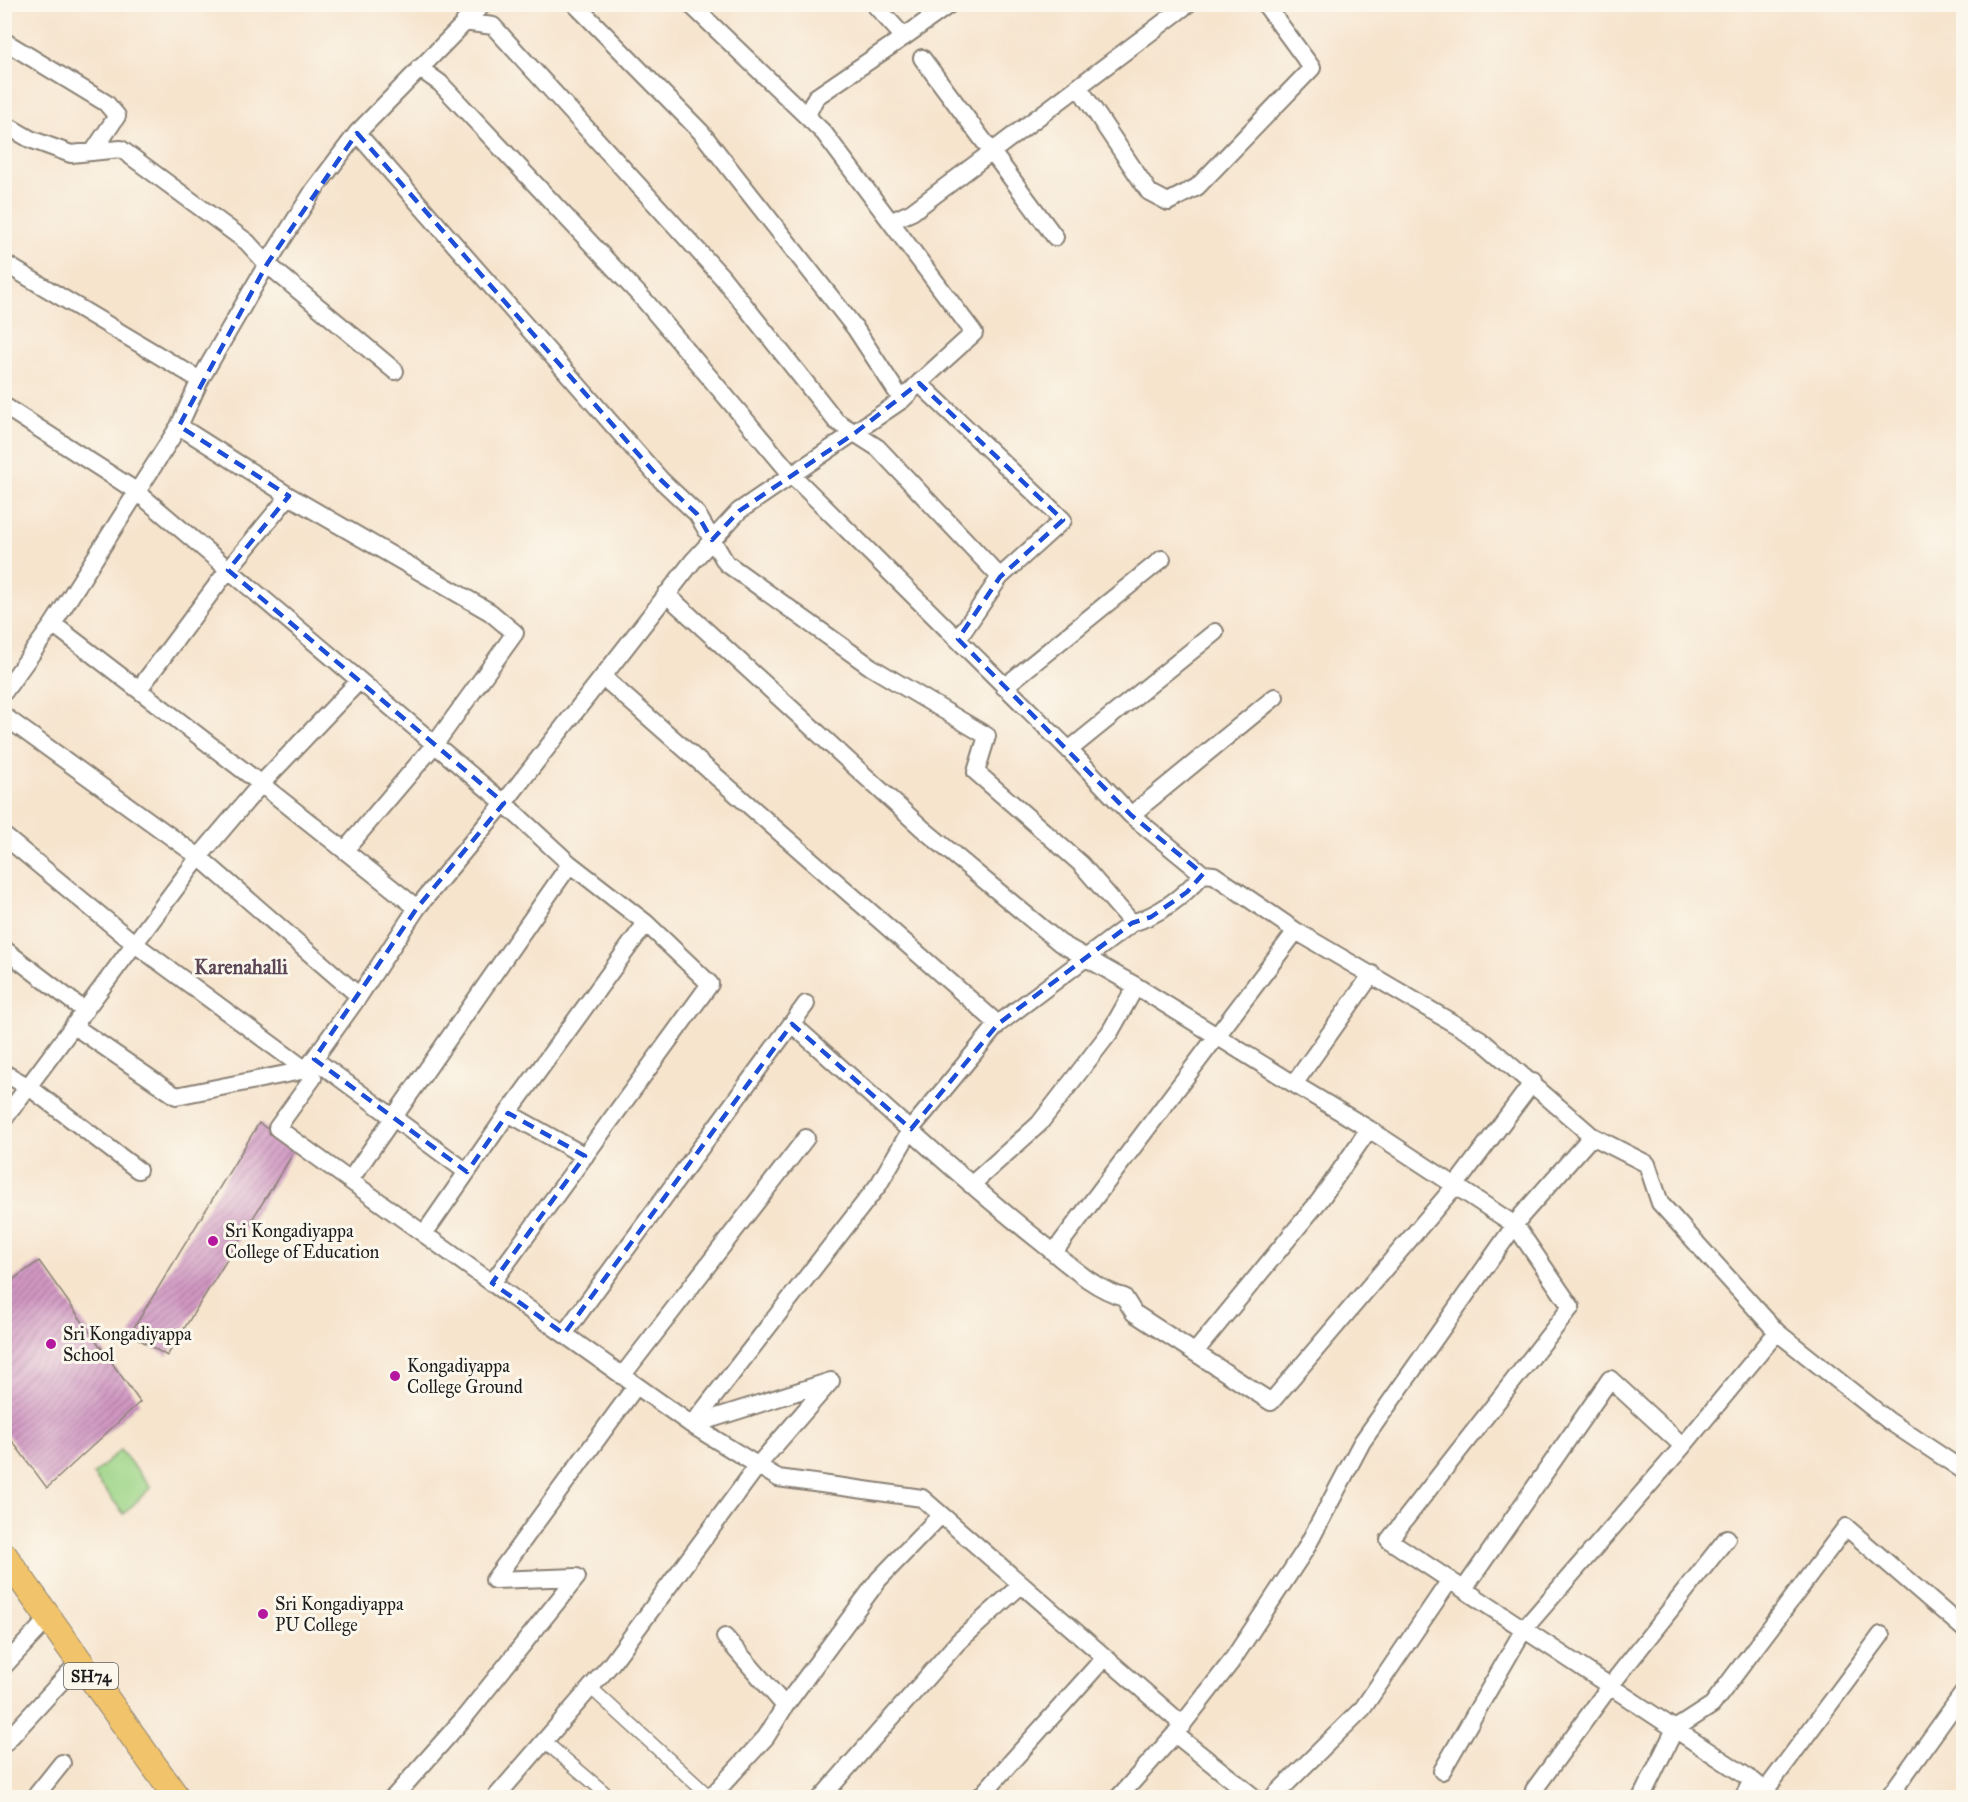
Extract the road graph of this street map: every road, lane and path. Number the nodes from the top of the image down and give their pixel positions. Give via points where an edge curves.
1 (483, 4) edge
2 (575, 4) edge
3 (690, 4) edge
4 (874, 4) edge
5 (950, 4) edge
6 (1188, 4) edge
7 (1264, 4) edge
8 (464, 22) junction
9 (904, 38) junction
10 (4, 41) edge
11 (922, 58) dead end
12 (419, 68) junction
13 (1078, 86) junction
14 (811, 121) junction
15 (4, 124) edge
16 (357, 133) junction
17 (93, 152) junction
18 (991, 152) junction
19 (892, 221) junction
20 (1055, 237) dead end
21 (4, 263) edge
22 (267, 264) junction
23 (395, 371) dead end
24 (200, 380) junction
25 (919, 383) junction
26 (902, 400) junction
27 (4, 406) edge
28 (180, 426) junction
29 (855, 433) junction
30 (791, 474) junction
31 (136, 492) junction
32 (289, 496) junction
33 (712, 540) junction
34 (1162, 559) dead end
35 (228, 570) junction
36 (1000, 577) junction
37 (666, 594) junction
38 (53, 624) junction
39 (1215, 632) dead end
40 (958, 639) junction
41 (604, 678) junction
42 (359, 681) junction
43 (1004, 687) junction
44 (139, 689) junction
45 (4, 692) edge
46 (1275, 697) dead end
47 (4, 716) edge
48 (435, 744) junction
49 (1069, 750) junction
50 (261, 784) junction
51 (504, 803) junction
52 (1131, 815) junction
53 (4, 836) edge
54 (345, 850) junction
55 (199, 856) junction
56 (570, 864) junction
57 (1203, 874) junction
58 (417, 908) junction
59 (646, 923) junction
60 (1132, 923) junction
61 (1296, 932) junction
62 (135, 944) junction
63 (4, 949) edge
64 (1087, 957) junction
65 (1372, 974) junction
66 (1136, 986) junction
67 (359, 996) junction
68 (806, 1004) dead end
69 (85, 1011) junction
70 (792, 1024) junction
71 (998, 1024) junction
72 (74, 1026) junction
73 (1217, 1037) junction
74 (310, 1065) junction
75 (4, 1073) edge
76 (1533, 1082) junction
77 (1294, 1084) junction
78 (29, 1088) junction
79 (508, 1113) junction
80 (394, 1118) junction
81 (4, 1119) edge
82 (911, 1129) junction
83 (1369, 1129) junction
84 (1592, 1136) junction
85 (806, 1138) dead end
86 (585, 1156) junction
87 (138, 1170) dead end
88 (467, 1172) junction
89 (350, 1180) junction
90 (970, 1185) junction
91 (1455, 1186) junction
92 (1515, 1225) junction
93 (424, 1234) junction
94 (1054, 1252) junction
95 (492, 1283) junction
96 (1777, 1332) junction
97 (564, 1334) junction
98 (1195, 1352) junction
99 (629, 1381) junction
100 (692, 1425) junction
101 (1683, 1446) junction
102 (759, 1464) junction
103 (1964, 1471) edge
104 (942, 1515) junction
105 (1727, 1538) dead end
106 (4, 1555) edge
107 (1021, 1585) junction
108 (1457, 1585) junction
109 (49, 1618) junction
110 (1524, 1629) junction
111 (1964, 1629) edge
112 (1881, 1635) dead end
113 (725, 1637) dead end
114 (1105, 1658) junction
115 (80, 1661) junction
116 (4, 1666) edge
117 (1610, 1686) junction
118 (590, 1687) junction
119 (1964, 1692) edge
120 (784, 1707) junction
121 (1675, 1729) junction
122 (1179, 1730) junction
123 (544, 1741) junction
124 (4, 1744) edge
125 (62, 1763) dead end
126 (1442, 1771) dead end
127 (1763, 1789) edge
128 (1534, 1790) dead end
129 (34, 1797) edge
130 (177, 1797) edge
131 (393, 1797) edge
132 (495, 1797) edge
133 (611, 1797) edge
134 (710, 1797) edge
135 (820, 1797) edge
136 (979, 1797) edge
137 (1118, 1797) edge
138 (1256, 1797) edge
139 (1272, 1797) edge
140 (1641, 1797) edge
141 (1743, 1797) edge
142 (1888, 1797) edge

1 - 8 street
2 - 26 street via 701,132 855,328
3 - 14 street
4 - 9 street
5 - 9 street
6 - 13 street
7 - 13 street via 1311,68 1197,187 1168,202 1149,192
8 - 12 street
8 - 29 street via 493,26 722,277 836,421
9 - 14 street via 816,97 808,113
10 - 17 street via 106,103 117,116
11 - 18 street
12 - 16 street
12 - 30 street via 440,83 646,302
13 - 18 street
14 - 19 street
15 - 17 street via 30,139 71,154
16 - 22 street via 314,190
16 - 33 street via 661,480 697,514
17 - 22 street via 122,149 248,242
18 - 19 street via 912,212
18 - 20 street
19 - 25 street via 974,333
21 - 24 street
22 - 23 street
22 - 24 street
24 - 28 street
25 - 26 street
25 - 36 street via 1063,520
26 - 29 street
27 - 31 street
28 - 31 street
28 - 32 street
29 - 30 street
29 - 36 street via 878,448
30 - 33 street via 739,511
30 - 40 street
31 - 35 street
31 - 38 street
32 - 35 street
32 - 48 street via 490,612 515,633
33 - 37 street
33 - 60 street via 726,562 871,667 987,736 976,772 1077,860
34 - 43 street
35 - 42 street
35 - 44 street
36 - 40 street
37 - 41 street
37 - 64 street via 923,829 1060,943
38 - 44 street
38 - 45 street
39 - 49 street
40 - 43 street
41 - 51 street
41 - 71 street
42 - 48 street
42 - 50 street
43 - 49 street
44 - 50 street
46 - 52 street
47 - 55 street
48 - 51 street
48 - 54 street
49 - 52 street
50 - 54 street
50 - 55 street
51 - 56 street
51 - 58 street
52 - 57 street
53 - 62 street
54 - 58 street
55 - 62 street
55 - 67 street
56 - 59 street
56 - 80 street
57 - 60 street via 1187,892 1151,917
57 - 61 street via 1214,875
58 - 67 street
59 - 79 street
59 - 86 street via 710,984
60 - 64 street
61 - 65 street
61 - 73 street
62 - 69 street
62 - 74 street
63 - 69 street
64 - 66 street
64 - 71 street
65 - 76 street via 1480,1039
65 - 77 street
66 - 73 street
66 - 90 street via 1110,1032 1039,1124
67 - 74 street
68 - 70 street
69 - 72 street
70 - 82 street
70 - 97 street
71 - 82 street
72 - 74 street via 176,1096
72 - 78 street
73 - 77 street
73 - 94 street
74 - 80 street
74 - 89 street via 313,1078 277,1128
75 - 78 street
76 - 84 street
76 - 91 street
77 - 83 street
78 - 81 street
78 - 87 street
79 - 86 street
79 - 88 street
80 - 88 street
80 - 89 street
82 - 90 street
82 - 100 street via 879,1184
83 - 91 street
83 - 98 street via 1320,1200
84 - 92 street
84 - 96 street via 1647,1164 1660,1203
85 - 99 street
86 - 95 street
88 - 93 street
89 - 93 street
90 - 94 street
91 - 92 street
91 - 98 street via 1271,1402
92 - 108 street via 1570,1307 1389,1540
92 - 122 street via 1362,1442 1305,1550 1231,1662
93 - 95 street
94 - 98 street via 1107,1292 1124,1297 1134,1313
95 - 97 street
96 - 101 street
96 - 103 street via 1889,1421
97 - 99 street
99 - 100 street
99 - 131 street via 494,1580 578,1577 464,1718
100 - 102 street
100 - 102 street via 831,1381
101 - 108 street via 1610,1379
101 - 110 street
102 - 104 street via 778,1478 922,1498
102 - 118 street
104 - 107 street
104 - 120 street via 879,1579
105 - 117 street
106 - 109 main road, SH74
107 - 114 street
107 - 135 street via 958,1642
108 - 110 street
108 - 139 street via 1363,1708
109 - 115 main road, SH74
109 - 116 street
110 - 117 street
110 - 126 street
111 - 121 street via 1846,1527 1712,1705
112 - 127 street
113 - 120 street
114 - 122 street
114 - 136 street
115 - 124 street
115 - 130 main road, SH74
117 - 121 street
117 - 128 street
118 - 123 street
118 - 134 street
119 - 142 street
120 - 134 street via 766,1737
121 - 127 street
121 - 140 street
122 - 137 street
122 - 138 street
123 - 132 street
123 - 133 street
125 - 129 street
127 - 141 street

